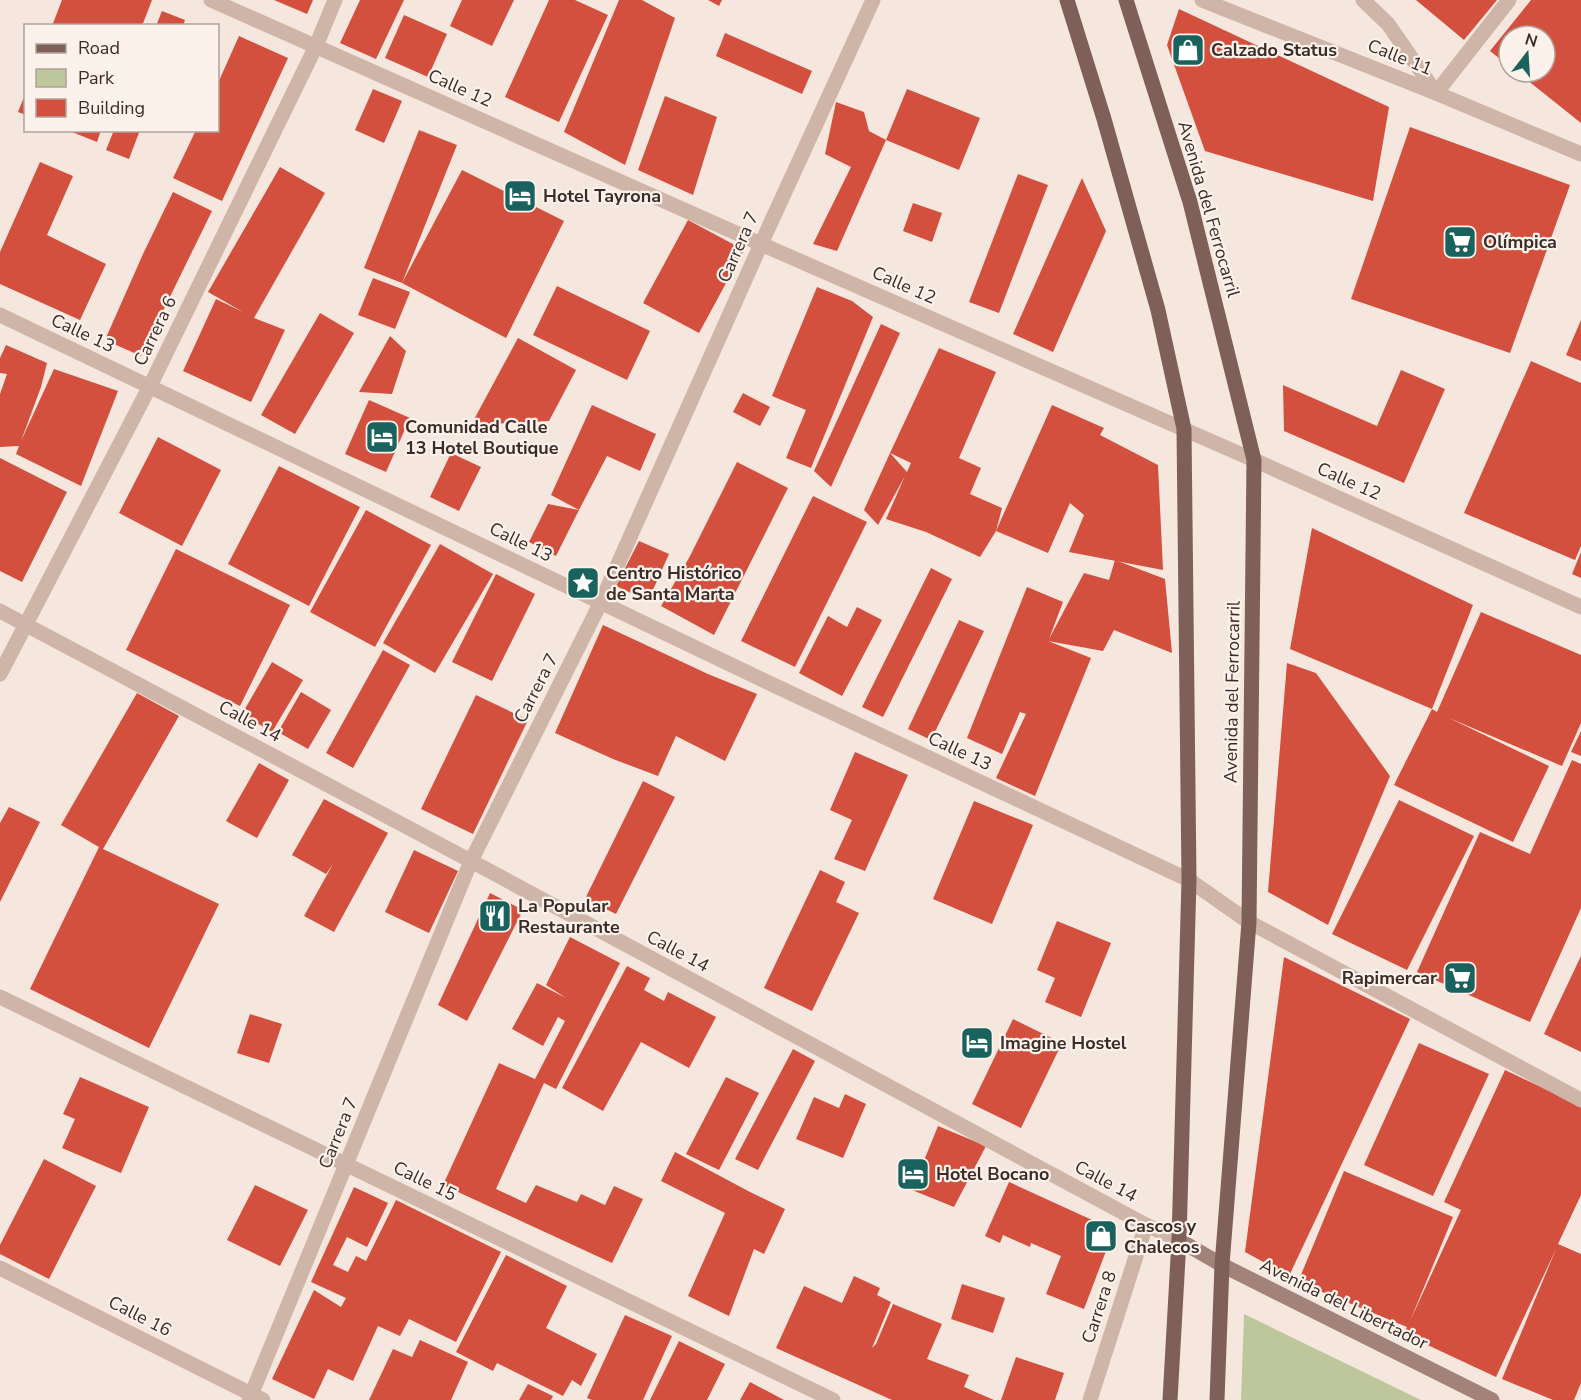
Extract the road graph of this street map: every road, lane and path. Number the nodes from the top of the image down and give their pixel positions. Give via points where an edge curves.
1 (211, 0) edge
2 (335, 0) edge
3 (873, 0) edge
4 (1067, 0) edge
5 (1126, 0) edge
6 (1204, 0) edge
7 (1364, 0) edge
8 (1509, 0) edge
9 (316, 46) junction
10 (1436, 93) junction
11 (1581, 154) edge
12 (760, 244) junction
13 (0, 315) edge
14 (150, 386) junction
15 (1184, 429) junction
16 (1254, 460) junction
17 (600, 602) junction
18 (1581, 607) edge
19 (0, 611) edge
20 (27, 625) junction
21 (0, 674) edge
22 (471, 861) junction
23 (1190, 880) junction
24 (1249, 922) junction
25 (0, 998) edge
26 (1581, 1101) edge
27 (346, 1164) junction
28 (1146, 1225) junction
29 (1179, 1240) junction
30 (1222, 1265) junction
31 (0, 1268) edge
32 (254, 1398) edge
33 (833, 1400) edge
34 (1090, 1400) edge
35 (1170, 1400) edge
36 (1217, 1400) edge
37 (1492, 1400) edge

1 - 9 street, Calle 12
2 - 9 street, Carrera 6
3 - 12 street, Carrera 7
4 - 15 main road via 1158,310
5 - 16 main road, Avenida del Ferrocarril via 1190,202
6 - 10 street, Calle 11
7 - 10 street via 1388,24
8 - 10 street
9 - 12 street, Calle 12
9 - 14 street, Carrera 6
10 - 11 street, Calle 11
12 - 15 street, Calle 12
12 - 17 street, Carrera 7
13 - 14 street, Calle 13
14 - 17 street, Calle 13
14 - 20 street, Carrera 6
15 - 16 street, Calle 12
15 - 23 main road
16 - 18 street, Calle 12
16 - 24 main road, Avenida del Ferrocarril
17 - 22 street, Carrera 7
17 - 23 street, Calle 13
19 - 20 street, Calle 14
20 - 21 street, Carrera 6
20 - 22 street, Calle 14
22 - 27 street, Carrera 7
22 - 28 street, Calle 14
23 - 24 street, Calle 13
23 - 29 main road
24 - 26 street, Calle 13
24 - 30 main road, Avenida del Ferrocarril
25 - 27 street, Calle 15
27 - 32 street, Carrera 7
27 - 33 street, Calle 15
28 - 29 street, Calle 14
28 - 34 street, Carrera 8
29 - 30 main road, Avenida del Libertador
29 - 35 main road
30 - 36 main road, Avenida del Ferrocarril
30 - 37 main road, Avenida del Libertador
31 - 32 street, Calle 16

